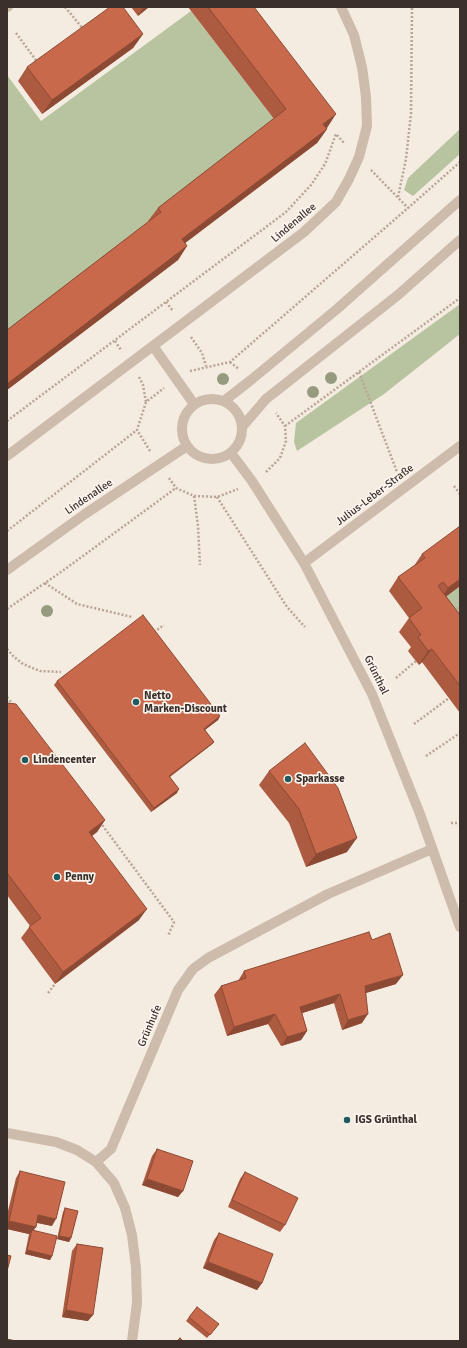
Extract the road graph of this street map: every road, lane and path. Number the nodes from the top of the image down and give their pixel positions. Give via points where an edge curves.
1 (65, 7) edge
2 (341, 7) edge
3 (412, 7) edge
4 (85, 32) edge
5 (16, 33) dead end
6 (40, 65) edge
7 (336, 134) edge
8 (359, 157) junction
9 (460, 162) edge
10 (398, 198) junction
11 (460, 200) edge
12 (408, 208) junction
13 (460, 240) edge
14 (460, 298) edge
15 (153, 346) junction
16 (230, 362) junction
17 (136, 371) dead end
18 (360, 372) junction
19 (176, 378) junction
20 (251, 380) junction
21 (266, 399) junction
22 (224, 401) junction
23 (146, 402) junction
24 (194, 404) junction
25 (7, 421) edge
26 (285, 426) junction
27 (242, 427) junction
28 (137, 430) junction
29 (187, 446) junction
30 (460, 446) edge
31 (231, 453) junction
32 (7, 456) edge
33 (159, 464) junction
34 (252, 481) junction
35 (454, 486) dead end
36 (176, 488) junction
37 (403, 488) junction
38 (460, 494) edge
39 (194, 496) junction
40 (217, 497) junction
41 (7, 531) edge
42 (304, 563) junction
43 (200, 565) dead end
44 (7, 570) edge
45 (45, 583) junction
46 (460, 607) edge
47 (7, 609) edge
48 (451, 614) edge
49 (132, 617) dead end
50 (164, 624) dead end
51 (305, 627) dead end
52 (152, 634) edge
53 (7, 649) edge
54 (416, 661) dead end
55 (61, 672) dead end
56 (396, 678) dead end
57 (7, 697) edge
58 (449, 698) dead end
59 (16, 710) edge
60 (414, 724) dead end
61 (460, 733) edge
62 (426, 756) dead end
63 (96, 816) edge
64 (451, 822) dead end
65 (460, 823) edge
66 (432, 849) junction
67 (460, 927) edge
68 (168, 936) dead end
69 (55, 984) dead end
70 (48, 993) dead end
71 (7, 1133) edge
72 (96, 1162) junction
73 (132, 1341) edge

1 - 4 path
2 - 8 street, Lindenallee via 354,35 366,97 367,126
3 - 10 path via 411,114
5 - 6 path
7 - 25 path via 325,164 311,185 286,212
8 - 10 path
8 - 15 street, Lindenallee via 336,202 304,232
9 - 12 path
10 - 12 path
11 - 20 street via 337,309
12 - 16 path
13 - 21 street via 398,295
14 - 18 path
15 - 19 street
15 - 32 street, Lindenallee
16 - 19 path via 191,370
16 - 20 path
17 - 23 path via 143,385
18 - 26 path
18 - 37 path
19 - 23 path
19 - 24 street
20 - 22 street
21 - 26 path
21 - 27 street
22 - 24 street via 214,398
22 - 27 street via 237,411
23 - 28 path
24 - 29 street via 187,411 181,429
26 - 34 path via 286,441 280,458 269,470
27 - 31 street via 240,441
28 - 33 path
28 - 41 path
29 - 31 street via 192,453 207,459 216,460
29 - 33 street, Lindenallee
30 - 37 street, Julius-Leber-Straße
31 - 34 street, Grünthal
33 - 36 path
33 - 44 street, Lindenallee
34 - 40 path
34 - 42 street, Grünthal
35 - 38 path
36 - 39 path
36 - 45 path
37 - 42 street, Julius-Leber-Straße
39 - 40 path
39 - 43 path
40 - 51 path via 287,608
42 - 66 street, Grünthal via 372,694
45 - 47 path
45 - 49 path via 77,604
46 - 48 path
50 - 52 path
53 - 55 path via 23,664 40,671
54 - 56 path
57 - 59 path
58 - 60 path
61 - 62 path
63 - 68 path via 174,922
64 - 65 path
66 - 67 street, Grünthal
66 - 72 street, Grünhufe via 328,894 208,958 193,969 178,990 111,1149
69 - 70 path
71 - 72 street via 56,1142 77,1150
72 - 73 street via 114,1183 125,1208 132,1235 137,1303

